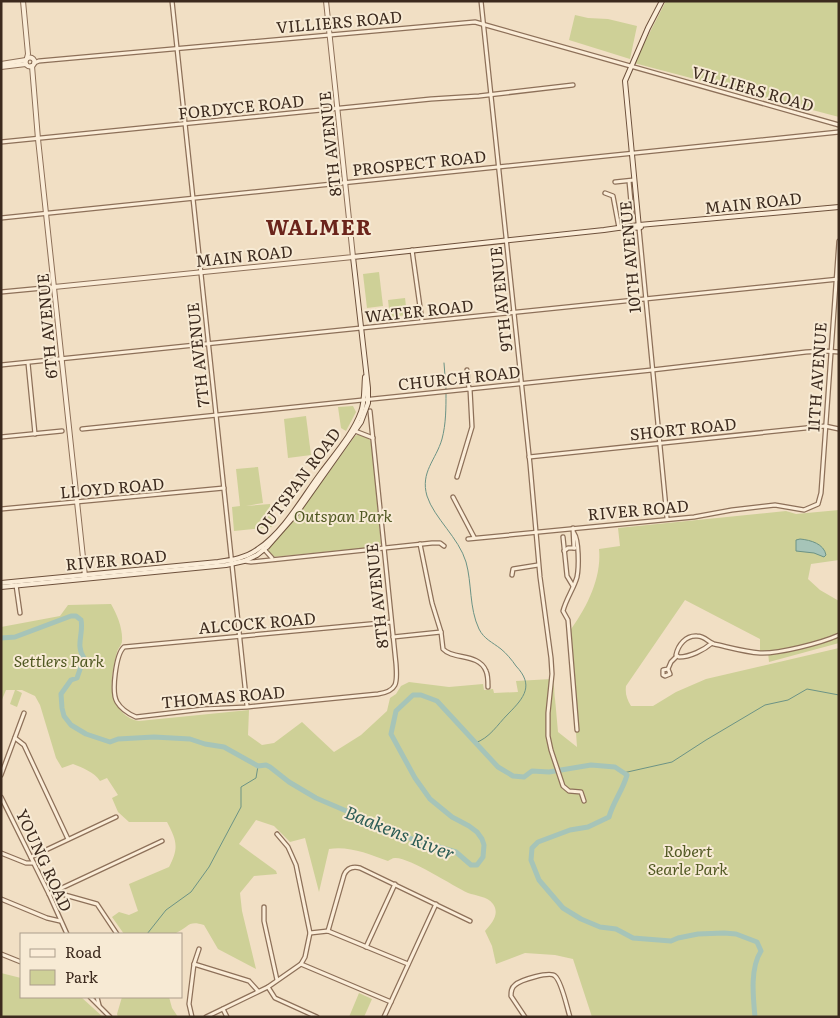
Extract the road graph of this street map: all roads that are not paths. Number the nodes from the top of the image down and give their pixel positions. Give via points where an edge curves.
1 (23, 1) edge
2 (172, 1) edge
3 (326, 1) edge
4 (481, 1) edge
5 (662, 1) edge
6 (483, 24) junction
7 (330, 35) junction
8 (177, 48) junction
9 (30, 62) junction
10 (1, 65) edge
11 (631, 66) junction
12 (573, 85) dead end
13 (491, 94) junction
14 (338, 108) junction
15 (184, 124) junction
16 (839, 125) edge
17 (839, 132) edge
18 (38, 139) junction
19 (1, 142) edge
20 (631, 153) junction
21 (498, 166) junction
22 (632, 181) junction
23 (346, 182) junction
24 (615, 182) dead end
25 (605, 194) dead end
26 (192, 198) junction
27 (839, 206) edge
28 (46, 213) junction
29 (632, 213) dead end
30 (1, 218) edge
31 (639, 226) junction
32 (619, 228) junction
33 (609, 230) junction
34 (506, 240) junction
35 (839, 242) edge
36 (412, 250) junction
37 (353, 257) junction
38 (201, 272) junction
39 (838, 279) edge
40 (54, 287) junction
41 (1, 292) edge
42 (646, 298) junction
43 (514, 312) junction
44 (422, 321) junction
45 (360, 328) junction
46 (209, 344) junction
47 (831, 351) junction
48 (839, 352) edge
49 (61, 360) junction
50 (28, 363) junction
51 (1, 365) edge
52 (467, 370) dead end
53 (652, 370) junction
54 (521, 384) junction
55 (470, 389) junction
56 (366, 399) junction
57 (370, 411) dead end
58 (216, 415) junction
59 (825, 426) junction
60 (82, 429) dead end
61 (839, 429) edge
62 (353, 430) junction
63 (62, 431) dead end
64 (35, 434) junction
65 (1, 437) edge
66 (373, 438) junction
67 (659, 442) junction
68 (529, 457) junction
69 (457, 477) dead end
70 (224, 488) junction
71 (453, 497) dead end
72 (78, 503) junction
73 (810, 508) joint
74 (1, 509) edge
75 (667, 518) junction
76 (573, 528) junction
77 (535, 532) junction
78 (574, 533) junction
79 (474, 537) junction
80 (563, 537) dead end
81 (468, 539) dead end
82 (383, 543) junction
83 (420, 544) junction
84 (444, 546) dead end
85 (263, 548) junction
86 (574, 548) junction
87 (376, 549) junction
88 (383, 549) junction
89 (578, 550) junction
90 (564, 552) junction
91 (272, 559) junction
92 (244, 561) junction
93 (232, 562) junction
94 (538, 565) junction
95 (512, 575) dead end
96 (85, 577) junction
97 (16, 584) junction
98 (1, 585) edge
99 (573, 586) junction
100 (20, 613) dead end
101 (391, 622) junction
102 (441, 632) junction
103 (839, 635) edge
104 (239, 636) junction
105 (393, 637) junction
106 (712, 643) junction
107 (124, 647) joint
108 (677, 656) junction
109 (668, 669) dead end
110 (488, 687) dead end
111 (393, 688) joint
112 (248, 707) junction
113 (24, 713) dead end
114 (577, 730) dead end
115 (15, 738) junction
116 (1, 775) edge
117 (1, 797) edge
118 (584, 801) dead end
119 (116, 816) dead end
120 (277, 834) dead end
121 (68, 839) junction
122 (162, 842) dead end
123 (1, 853) edge
124 (31, 857) junction
125 (34, 864) junction
126 (395, 884) junction
127 (59, 889) junction
128 (49, 894) junction
129 (1, 898) edge
130 (436, 904) junction
131 (264, 907) dead end
132 (60, 921) junction
133 (470, 921) dead end
134 (328, 931) junction
135 (310, 932) junction
136 (66, 933) edge
137 (116, 933) edge
138 (366, 947) junction
139 (198, 949) dead end
140 (1, 954) edge
141 (20, 962) edge
142 (194, 964) junction
143 (301, 964) junction
144 (408, 964) junction
145 (277, 980) junction
146 (268, 987) junction
147 (258, 992) junction
148 (91, 998) edge
149 (96, 998) edge
150 (391, 1002) junction
151 (99, 1005) junction
152 (223, 1009) junction
153 (110, 1017) edge
154 (192, 1017) edge
155 (206, 1017) edge
156 (227, 1017) edge
157 (317, 1017) edge
158 (384, 1017) edge
159 (526, 1017) edge
160 (570, 1017) edge

1 - 9 main road, 6TH AVENUE
2 - 8 street, 7TH AVENUE
3 - 7 main road, 8TH AVENUE
4 - 6 street, 9TH AVENUE
5 - 11 main road, 10TH AVENUE
6 - 7 street, VILLIERS ROAD via 470,22
6 - 11 street, VILLIERS ROAD
6 - 13 street, 9TH AVENUE
7 - 8 street, VILLIERS ROAD
7 - 14 main road, 8TH AVENUE
8 - 9 street, VILLIERS ROAD
8 - 15 street, 7TH AVENUE
9 - 10 main road, VILLIERS ROAD
9 - 18 main road, 6TH AVENUE
11 - 16 street, VILLIERS ROAD
11 - 20 main road, 10TH AVENUE via 625,84
12 - 13 street, FORDYCE ROAD
13 - 14 street, FORDYCE ROAD
13 - 21 street, 9TH AVENUE
14 - 15 street, FORDYCE ROAD
14 - 23 main road, 8TH AVENUE
15 - 18 street, FORDYCE ROAD
15 - 26 street, 7TH AVENUE
17 - 20 street, PROSPECT ROAD
18 - 19 street, FORDYCE ROAD
18 - 28 main road, 6TH AVENUE
20 - 21 street, PROSPECT ROAD
20 - 22 main road, 10TH AVENUE
21 - 23 street, PROSPECT ROAD
21 - 34 street, 9TH AVENUE
22 - 24 street
22 - 29 street
22 - 31 main road, 10TH AVENUE
23 - 26 street, PROSPECT ROAD
23 - 37 main road, 8TH AVENUE
25 - 32 street via 613,196
26 - 28 street, PROSPECT ROAD
26 - 38 street, 7TH AVENUE
27 - 31 main road, MAIN ROAD
28 - 30 street, PROSPECT ROAD
28 - 40 main road, 6TH AVENUE
31 - 32 main road, MAIN ROAD
31 - 33 main road, MAIN ROAD
31 - 42 street, 10TH AVENUE
32 - 33 main road, MAIN ROAD
33 - 34 main road, MAIN ROAD
34 - 36 main road, MAIN ROAD
34 - 43 street, 9TH AVENUE
35 - 39 street, 11TH AVENUE
36 - 37 main road, MAIN ROAD
36 - 44 street
37 - 38 main road, MAIN ROAD
37 - 45 main road, 8TH AVENUE
38 - 40 main road, MAIN ROAD
38 - 46 street, 7TH AVENUE
39 - 42 street, WATER ROAD
39 - 47 street, 11TH AVENUE
40 - 41 street, MAIN ROAD
40 - 49 main road, 6TH AVENUE
42 - 43 street, WATER ROAD
42 - 53 street, 10TH AVENUE
43 - 44 street, WATER ROAD
43 - 54 street, 9TH AVENUE
44 - 45 street, WATER ROAD
45 - 46 street, WATER ROAD
45 - 56 main road, 8TH AVENUE
46 - 49 street, WATER ROAD
46 - 58 street, 7TH AVENUE
47 - 48 street, CHURCH ROAD
47 - 53 street, CHURCH ROAD
47 - 59 street, 11TH AVENUE
49 - 50 street, WATER ROAD
49 - 72 main road, 6TH AVENUE
50 - 51 street, WATER ROAD
50 - 64 street
52 - 55 street
53 - 54 street, CHURCH ROAD
53 - 67 street, 10TH AVENUE
54 - 55 street, CHURCH ROAD
54 - 68 street, 9TH AVENUE
55 - 56 street, CHURCH ROAD
55 - 69 street via 472,427
56 - 58 street, CHURCH ROAD
56 - 62 main road, OUTSPAN ROAD via 362,419
57 - 66 street, 8TH AVENUE
58 - 60 street, CHURCH ROAD
58 - 70 street, 7TH AVENUE
59 - 61 street, SHORT ROAD
59 - 67 street, SHORT ROAD
59 - 73 street, 11TH AVENUE via 820,499
62 - 66 street
62 - 85 main road, OUTSPAN ROAD via 301,508
63 - 64 street
64 - 65 street
66 - 82 street, 8TH AVENUE
67 - 68 street, SHORT ROAD
67 - 75 street, 10TH AVENUE
68 - 77 street, 9TH AVENUE
70 - 72 street, LLOYD ROAD
70 - 93 street, 7TH AVENUE
71 - 79 street
72 - 74 street, LLOYD ROAD
72 - 96 main road, 6TH AVENUE
73 - 75 street, RIVER ROAD via 799,510 775,505
75 - 76 street, RIVER ROAD
76 - 77 street, RIVER ROAD
76 - 78 street
77 - 79 street, RIVER ROAD
77 - 94 street, 9TH AVENUE
78 - 86 street
78 - 89 street
79 - 81 street, RIVER ROAD
80 - 90 street
82 - 87 street
82 - 88 street, 8TH AVENUE
83 - 84 street via 438,542
83 - 88 street
83 - 102 street
85 - 91 street
85 - 92 main road, OUTSPAN ROAD
85 - 93 main road, OUTSPAN ROAD
86 - 89 street
86 - 90 street
87 - 88 street
87 - 91 street
88 - 101 street, 8TH AVENUE
89 - 99 street
90 - 99 street via 567,576
91 - 92 street
92 - 93 main road, OUTSPAN ROAD
93 - 96 main road, RIVER ROAD
93 - 104 street, 7TH AVENUE
94 - 95 street via 513,569
94 - 118 street, 9TH AVENUE via 552,662 549,742 565,788 580,791
96 - 97 main road, RIVER ROAD
97 - 98 main road, RIVER ROAD
97 - 100 street
99 - 114 street via 563,611 568,620
101 - 104 street, ALCOCK ROAD
101 - 105 street, 8TH AVENUE
102 - 105 street
102 - 110 street via 446,652 469,657 485,668
103 - 106 street via 762,653
104 - 107 street, ALCOCK ROAD
104 - 112 street, 7TH AVENUE
105 - 111 street, 8TH AVENUE via 397,679
106 - 108 street via 687,656
106 - 108 street via 701,636 690,637 680,645
107 - 112 street, THOMAS ROAD via 119,652 115,696 118,703 135,717
108 - 109 street
111 - 112 street, THOMAS ROAD via 378,694
113 - 115 street
115 - 116 street
115 - 121 street via 24,745
117 - 124 street, YOUNG ROAD
119 - 121 street
120 - 135 street via 294,860
121 - 124 street
122 - 127 street
123 - 125 street
124 - 125 street, YOUNG ROAD
125 - 128 street, YOUNG ROAD
126 - 130 street
126 - 134 street via 360,868 348,869
126 - 138 street
127 - 128 street
127 - 137 street via 66,895 97,904
128 - 132 street, YOUNG ROAD
129 - 132 street
130 - 133 street
130 - 144 street
131 - 145 street
132 - 136 street, YOUNG ROAD
134 - 135 street
134 - 138 street
135 - 143 street
138 - 144 street
139 - 142 street
140 - 141 street
142 - 147 street via 249,981
142 - 154 street via 189,1004
143 - 145 street
143 - 150 street
144 - 150 street
145 - 146 street
146 - 147 street
146 - 157 street via 275,998
147 - 152 street
148 - 151 street
149 - 151 street
150 - 158 street
151 - 153 street
152 - 155 street
152 - 156 street
159 - 160 street via 511,996 512,988 517,983 548,974 559,981

